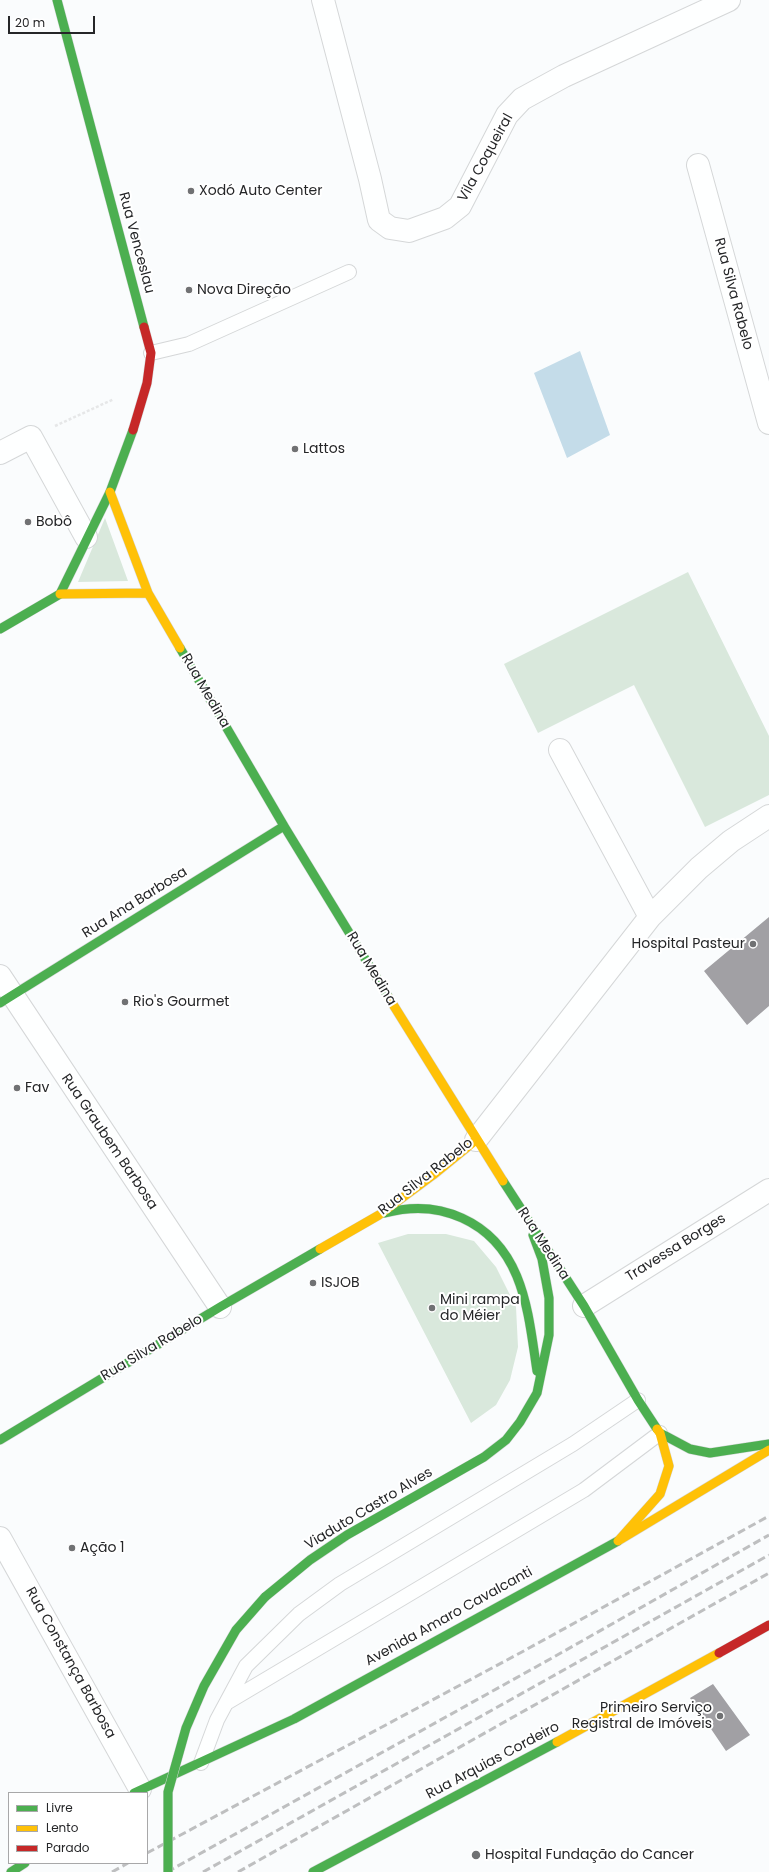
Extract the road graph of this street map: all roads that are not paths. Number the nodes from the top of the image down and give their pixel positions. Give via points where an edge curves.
1 (57, 0) edge
2 (323, 0) edge
3 (729, 0) edge
4 (698, 165) dead end
5 (349, 272) dead end
6 (151, 353) junction
7 (769, 423) edge
8 (0, 453) edge
9 (110, 492) junction
10 (86, 537) junction
11 (60, 594) junction
12 (148, 594) junction
13 (0, 629) edge
14 (560, 750) dead end
15 (769, 816) edge
16 (284, 826) junction
17 (650, 917) junction
18 (0, 976) edge
19 (6, 1000) edge
20 (476, 1140) junction
21 (769, 1190) edge
22 (378, 1215) junction
23 (527, 1218) junction
24 (584, 1306) junction
25 (220, 1307) junction
26 (539, 1383) junction
27 (638, 1400) junction
28 (660, 1433) junction
29 (0, 1440) edge
30 (769, 1444) edge
31 (769, 1450) edge
32 (0, 1538) edge
33 (619, 1540) junction
34 (769, 1625) edge
35 (228, 1702) junction
36 (200, 1763) junction
37 (137, 1791) edge
38 (24, 1864) edge
39 (12, 1872) edge
40 (168, 1872) edge
41 (313, 1872) edge

1 - 6 street, Rua Venceslau
2 - 3 street, Vila Coqueiral via 379,220 390,228 409,231 445,218 460,206 507,115 522,99 564,76
4 - 7 street, Rua Silva Rabelo
5 - 6 lane via 189,344
6 - 9 street, Rua Venceslau via 134,426
8 - 10 street via 31,437
9 - 10 street, Rua Venceslau
9 - 12 street, Rua Medina
10 - 11 street, Rua Venceslau
11 - 12 street
11 - 13 street
12 - 16 street, Rua Medina
14 - 17 street
15 - 17 street, Rua Silva Rabelo via 731,841 698,868
16 - 19 street, Rua Ana Barbosa
16 - 20 street, Rua Medina
17 - 20 street, Rua Silva Rabelo
18 - 19 street, Rua Graubem Barbosa
19 - 25 street, Rua Graubem Barbosa
20 - 22 street, Rua Silva Rabelo
20 - 23 street, Rua Medina
21 - 24 street, Travessa Borges
22 - 25 street, Rua Silva Rabelo
22 - 26 street via 418,1207 443,1210 466,1218 487,1231 501,1245 514,1266 524,1292
23 - 24 street, Rua Medina
23 - 26 street, Viaduto Castro Alves via 542,1259 549,1298 549,1335
24 - 27 street, Rua Medina
25 - 29 street, Rua Silva Rabelo
26 - 40 street, Viaduto Castro Alves, bridge via 537,1393 506,1440 484,1457 347,1535 310,1560 265,1597 236,1630 204,1686 186,1728 168,1792
27 - 28 street, Rua Medina
27 - 35 lane via 573,1444 340,1584 299,1614 246,1666
28 - 30 street, Rua Medina via 690,1449 710,1453
28 - 33 street, Rua Medina via 668,1466 660,1494
28 - 35 lane via 584,1490
31 - 33 street, Avenida Amaro Cavalcanti
32 - 37 street, Rua Constança Barbosa
33 - 36 street, Avenida Amaro Cavalcanti via 294,1720
34 - 41 street, Rua Arquias Cordeiro via 504,1771
35 - 36 lane via 217,1720
36 - 37 street, Avenida Amaro Cavalcanti
38 - 39 street

